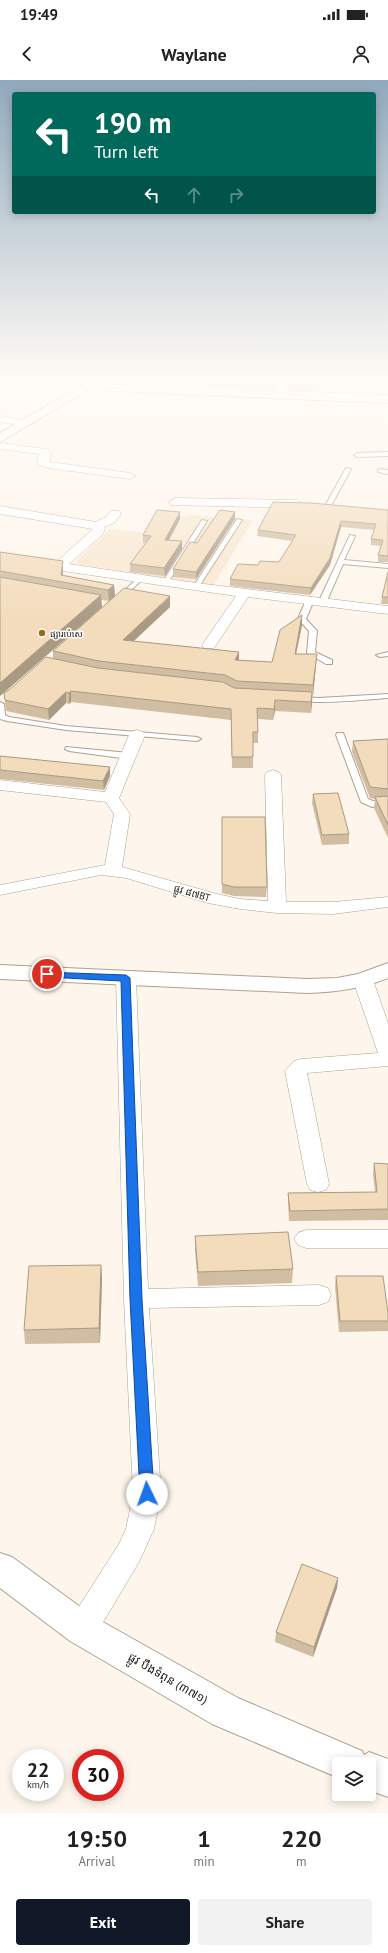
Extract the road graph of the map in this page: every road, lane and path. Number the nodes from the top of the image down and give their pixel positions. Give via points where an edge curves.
1 (44, 461) edge
2 (348, 469) dead end
3 (380, 471) dead end
4 (388, 472) edge
5 (130, 476) dead end
6 (175, 502) dead end
7 (319, 505) junction
8 (342, 507) edge
9 (0, 510) edge
10 (115, 514) dead end
11 (239, 520) dead end
12 (204, 521) dead end
13 (97, 526) junction
14 (352, 536) dead end
15 (0, 558) edge
16 (340, 562) junction
17 (59, 566) junction
18 (388, 566) edge
19 (140, 579) junction
20 (165, 583) junction
21 (196, 587) junction
22 (244, 594) junction
23 (309, 602) junction
24 (322, 603) junction
25 (112, 605) edge
26 (388, 610) edge
27 (208, 645) dead end
28 (329, 662) dead end
29 (388, 696) edge
30 (288, 698) edge
31 (2, 701) edge
32 (340, 734) dead end
33 (136, 735) junction
34 (197, 740) dead end
35 (68, 749) dead end
36 (129, 756) junction
37 (273, 775) dead end
38 (0, 785) edge
39 (112, 798) junction
40 (388, 803) edge
41 (113, 871) junction
42 (0, 890) edge
43 (388, 902) edge
44 (277, 907) junction
45 (388, 970) edge
46 (0, 972) edge
47 (126, 978) junction
48 (363, 980) junction
49 (388, 1052) edge
50 (388, 1059) edge
51 (318, 1184) dead end
52 (306, 1239) dead end
53 (388, 1239) edge
54 (319, 1295) dead end
55 (136, 1299) junction
56 (0, 1568) edge
57 (82, 1629) junction
58 (333, 1757) edge
59 (376, 1774) edge
60 (388, 1778) edge

1 - 5 street via 48,465
2 - 7 lane
3 - 4 lane
6 - 7 street
7 - 8 street
9 - 13 street
10 - 13 street via 110,520
11 - 21 lane
12 - 20 lane
13 - 17 street via 98,532
14 - 16 lane
15 - 17 street
16 - 18 lane
16 - 24 lane
17 - 19 street
19 - 20 street
19 - 25 lane
20 - 21 street
21 - 22 street
22 - 23 street
22 - 27 street
23 - 24 street
23 - 28 lane via 302,618 312,631 311,653
24 - 26 street
29 - 30 lane via 319,700
31 - 33 lane via 1,716 7,719
32 - 40 lane via 364,800 372,804
33 - 34 lane
33 - 36 street
35 - 36 lane
36 - 39 street
37 - 44 street
38 - 39 street
39 - 41 street via 122,814
41 - 42 street, ផ្លូវ ៨៧BT via 101,870
41 - 44 street, ផ្លូវ ៨៧BT via 128,873 214,899
43 - 44 street, ផ្លូវ ៨៧BT via 334,908
45 - 48 street
46 - 47 street
47 - 48 street via 308,986 337,985
47 - 55 street
48 - 49 street
50 - 51 street via 297,1068
52 - 53 street
54 - 55 street
55 - 57 street via 147,1494 140,1529 129,1553
56 - 57 street, ផ្លូវ បឹងទំពុន (៣៧១)
57 - 58 street, ផ្លូវ បឹងទំពុន (៣៧១) via 225,1711
59 - 60 street

